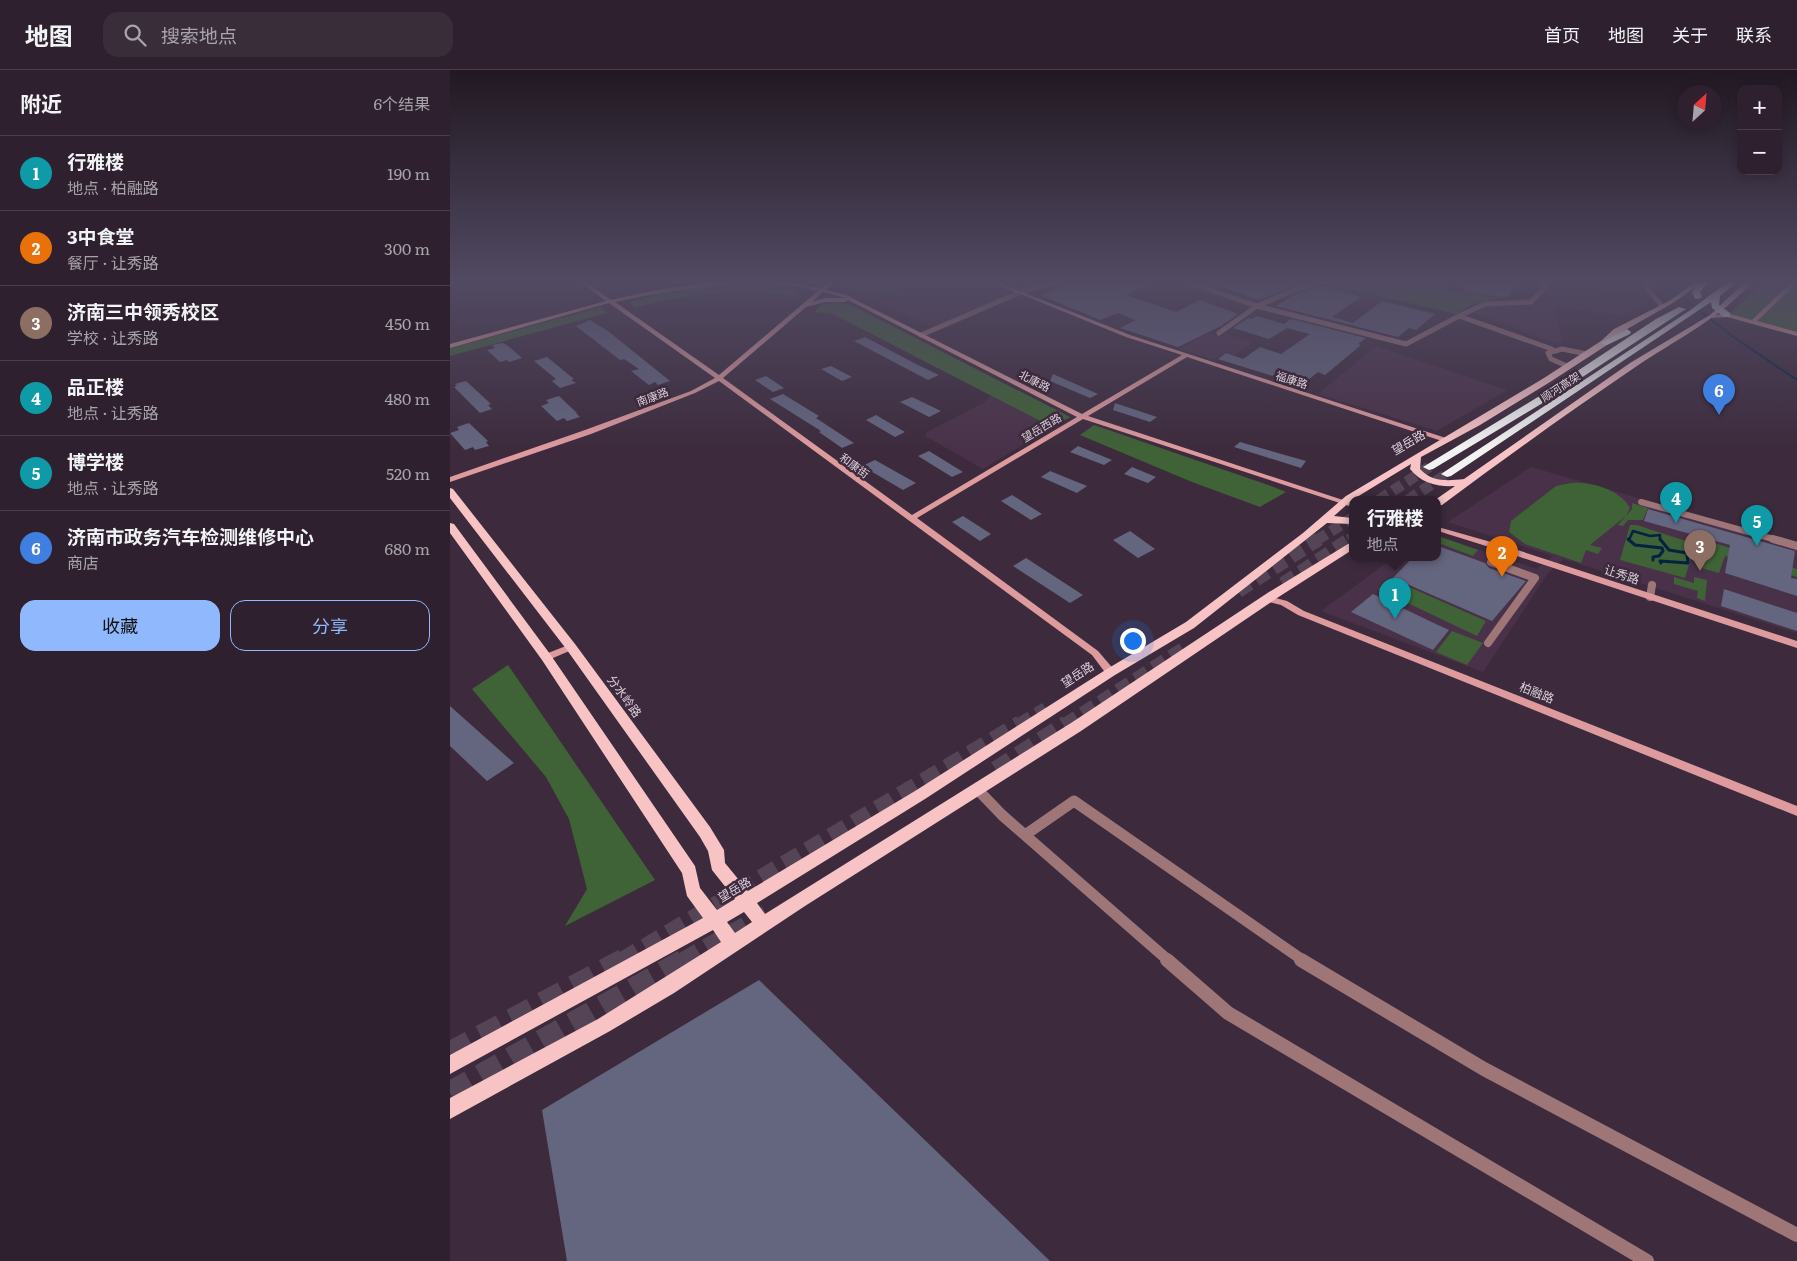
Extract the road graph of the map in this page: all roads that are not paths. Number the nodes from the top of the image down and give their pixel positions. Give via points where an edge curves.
1 (478, 337) edge
2 (661, 337) edge
3 (761, 337) edge
4 (764, 337) edge
5 (929, 337) edge
6 (1130, 337) edge
7 (1377, 337) edge
8 (1420, 337) edge
9 (1517, 337) edge
10 (1611, 337) edge
11 (1617, 337) edge
12 (1634, 337) edge
13 (1656, 337) edge
14 (1667, 337) edge
15 (1680, 337) edge
16 (1604, 343) junction
17 (450, 344) edge
18 (1552, 349) junction
19 (1656, 351) junction
20 (1587, 354) junction
21 (1185, 356) junction
22 (1567, 366) junction
23 (1588, 367) junction
24 (716, 375) junction
25 (1547, 380) junction
26 (1606, 384) junction
27 (1564, 398) junction
28 (1086, 415) junction
29 (1448, 440) junction
30 (1416, 456) junction
31 (1430, 467) tunnel mouth
32 (450, 473) edge
33 (1447, 474) tunnel mouth
34 (450, 480) edge
35 (1465, 482) junction
36 (450, 491) edge
37 (1359, 496) edge
38 (1441, 501) edge
39 (1349, 502) edge
40 (1641, 502) dead end
41 (1349, 503) edge
42 (910, 519) junction
43 (1325, 520) junction
44 (1349, 521) edge
45 (450, 526) edge
46 (1441, 530) edge
47 (1797, 546) edge
48 (1349, 548) edge
49 (1502, 548) junction
50 (1652, 585) dead end
51 (1650, 597) junction
52 (1268, 599) junction
53 (1517, 603) joint
54 (1488, 642) dead end
55 (1797, 645) edge
56 (571, 647) junction
57 (546, 657) junction
58 (1111, 672) junction
59 (977, 789) junction
60 (1797, 811) edge
61 (1025, 835) junction
62 (748, 902) junction
63 (714, 921) junction
64 (764, 925) junction
65 (733, 944) junction
66 (450, 1065) edge
67 (450, 1109) edge
68 (1797, 1235) edge
69 (1647, 1261) edge

1 - 17 street, 北康路
2 - 24 street, 和康街
3 - 24 street, 南康路
4 - 24 street, 南康路
5 - 28 street, 北康路
6 - 21 street, 福康路
7 - 8 street via 1406,344
9 - 18 street
10 - 16 main road, 望岳路
11 - 16 highway
12 - 23 highway, 顺河高架
13 - 27 highway, 顺河高架
14 - 19 highway via 1656,346
15 - 19 main road
16 - 20 main road, 望岳路
18 - 20 street
18 - 22 street via 1548,352 1552,358
19 - 26 main road
20 - 22 main road, 望岳路
21 - 28 street, 望岳西路
21 - 29 street, 福康路
22 - 25 main road, 望岳路
23 - 25 highway
23 - 31 highway, 顺河高架
24 - 32 street, 南康路 via 650,403
24 - 34 street, 南康路 via 657,406
24 - 42 street, 和康街
25 - 29 main road, 望岳路
26 - 27 highway via 1574,398
26 - 35 main road
27 - 33 highway, 顺河高架
28 - 39 street, 北康路
28 - 42 street, 望岳西路
29 - 30 main road, 望岳路
30 - 35 main road via 1415,469 1429,481 1441,484
30 - 37 main road, 望岳路
35 - 38 main road
36 - 56 main road, 分水岭路
40 - 47 street
41 - 43 main road, 望岳路
42 - 58 street, 和康街 via 1095,653
43 - 44 main road
43 - 58 main road, 望岳路 via 1190,625
45 - 57 main road
46 - 49 street, 让秀路
48 - 52 main road
49 - 51 street, 让秀路
49 - 53 street via 1491,562 1535,578
50 - 51 street
51 - 55 street, 让秀路
52 - 59 main road
52 - 60 street, 柏融路
53 - 54 street
56 - 57 street
56 - 62 main road, 分水岭路 via 705,832 716,850 718,865
57 - 63 main road via 689,871 693,891
58 - 62 main road, 望岳路
59 - 61 street
59 - 64 main road
61 - 68 street via 1074,801 1294,955 1484,1069
61 - 69 street via 1228,1013
62 - 63 main road, 望岳路
62 - 64 main road, 分水岭路
63 - 65 main road
63 - 66 main road, 望岳路
64 - 65 main road
65 - 67 main road via 604,1025

